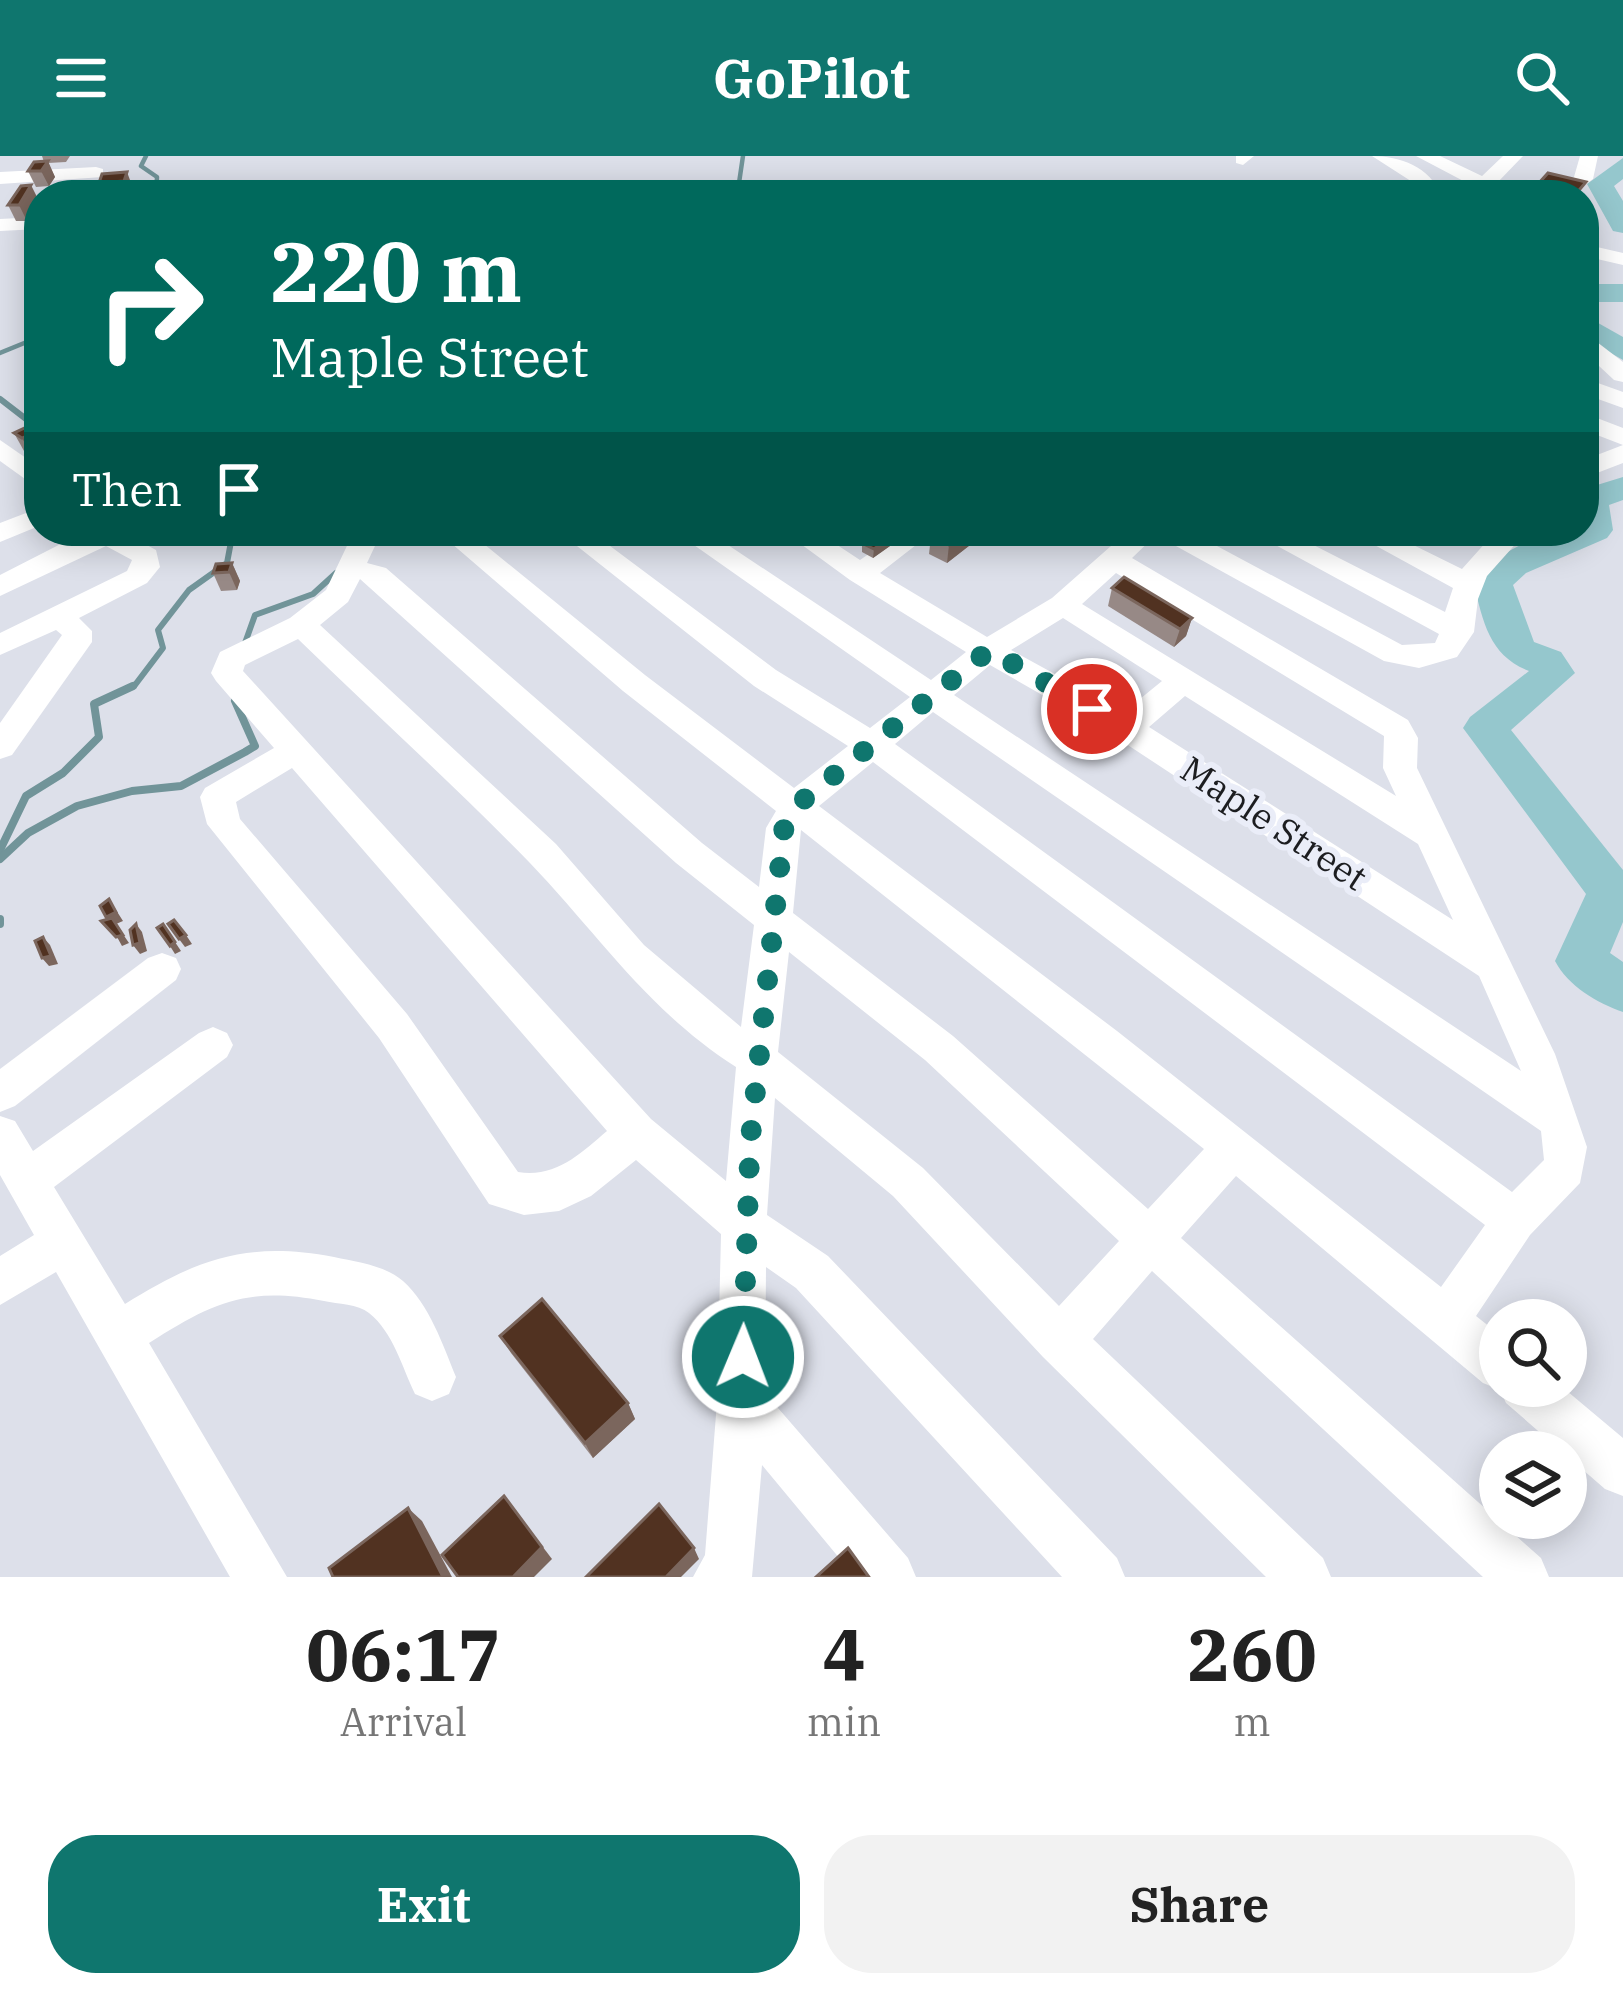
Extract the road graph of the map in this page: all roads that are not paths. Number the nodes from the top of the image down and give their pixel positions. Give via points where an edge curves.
1 (1381, 156) edge
2 (1425, 156) edge
3 (1514, 156) edge
4 (1452, 161) edge
5 (96, 164) edge
6 (0, 178) edge
7 (1423, 180) edge
8 (1478, 180) edge
9 (1488, 180) edge
10 (1599, 354) edge
11 (1623, 375) edge
12 (0, 448) edge
13 (24, 468) edge
14 (77, 546) edge
15 (127, 546) edge
16 (361, 546) edge
17 (469, 546) edge
18 (592, 546) edge
19 (710, 546) edge
20 (819, 546) edge
21 (897, 546) edge
22 (1131, 546) edge
23 (1196, 546) edge
24 (1293, 546) edge
25 (1393, 546) edge
26 (1498, 546) edge
27 (1117, 561) junction
28 (350, 568) junction
29 (860, 574) junction
30 (1468, 584) junction
31 (0, 586) edge
32 (1063, 604) junction
33 (56, 615) junction
34 (301, 625) junction
35 (1459, 632) junction
36 (0, 645) edge
37 (989, 650) junction
38 (1183, 681) junction
39 (933, 698) junction
40 (1126, 728) junction
41 (874, 746) junction
42 (0, 747) edge
43 (295, 751) junction
44 (797, 805) junction
45 (1430, 834) junction
46 (776, 919) junction
47 (1493, 965) junction
48 (162, 969) dead end
49 (213, 1045) dead end
50 (757, 1059) junction
51 (0, 1093) edge
52 (1559, 1120) junction
53 (636, 1133) junction
54 (0, 1135) edge
55 (1233, 1148) junction
56 (27, 1181) junction
57 (1514, 1220) junction
58 (744, 1225) junction
59 (1151, 1238) junction
60 (63, 1242) junction
61 (0, 1282) edge
62 (1446, 1320) junction
63 (118, 1335) junction
64 (1060, 1340) junction
65 (1479, 1348) edge
66 (432, 1377) dead end
67 (741, 1402) junction
68 (1548, 1407) edge
69 (1623, 1471) edge
70 (725, 1572) edge
71 (260, 1577) edge
72 (890, 1577) edge
73 (1098, 1577) edge
74 (1304, 1577) edge
75 (1522, 1577) edge

1 - 7 street
2 - 4 street
3 - 9 street
4 - 8 street
5 - 6 street
10 - 11 street
12 - 13 street
14 - 31 street
15 - 33 street via 146,556 137,577
16 - 28 street
17 - 44 street
18 - 41 street via 765,678
19 - 39 street
20 - 29 street, Maple Street
21 - 29 street
22 - 27 street
23 - 35 street via 1395,653 1436,656
24 - 35 street
25 - 30 street
26 - 30 street
27 - 32 street
27 - 45 street via 1396,728 1400,768
28 - 34 street via 338,595
28 - 46 street via 376,574 689,853
29 - 37 street, Maple Street
30 - 35 street
32 - 37 street
32 - 38 street
33 - 36 street
33 - 42 street via 77,631 77,642
34 - 43 street via 226,667
34 - 50 street via 543,854 631,956 708,1028
37 - 39 street
37 - 40 street, Maple Street
38 - 40 street
38 - 45 street
39 - 41 street
39 - 52 street
40 - 47 street, Maple Street
41 - 44 street
41 - 57 street
43 - 53 street
43 - 53 street via 217,797 224,824 393,1026 505,1189 527,1198 560,1193
44 - 46 street via 784,828
44 - 55 street
45 - 47 street
46 - 50 street
46 - 59 street via 939,1048
47 - 52 street
48 - 51 street
49 - 56 street
50 - 58 street
50 - 64 street via 908,1182
52 - 57 street via 1565,1169
53 - 58 street
54 - 56 street
55 - 59 street
55 - 62 street
56 - 60 street
57 - 62 street
58 - 67 street
58 - 73 street via 812,1272
59 - 64 street
59 - 75 street
60 - 61 street
60 - 63 street
62 - 65 street
63 - 66 street via 221,1275 303,1273 378,1290 401,1315
63 - 71 street
64 - 74 street
67 - 70 street
67 - 72 street
68 - 69 street

